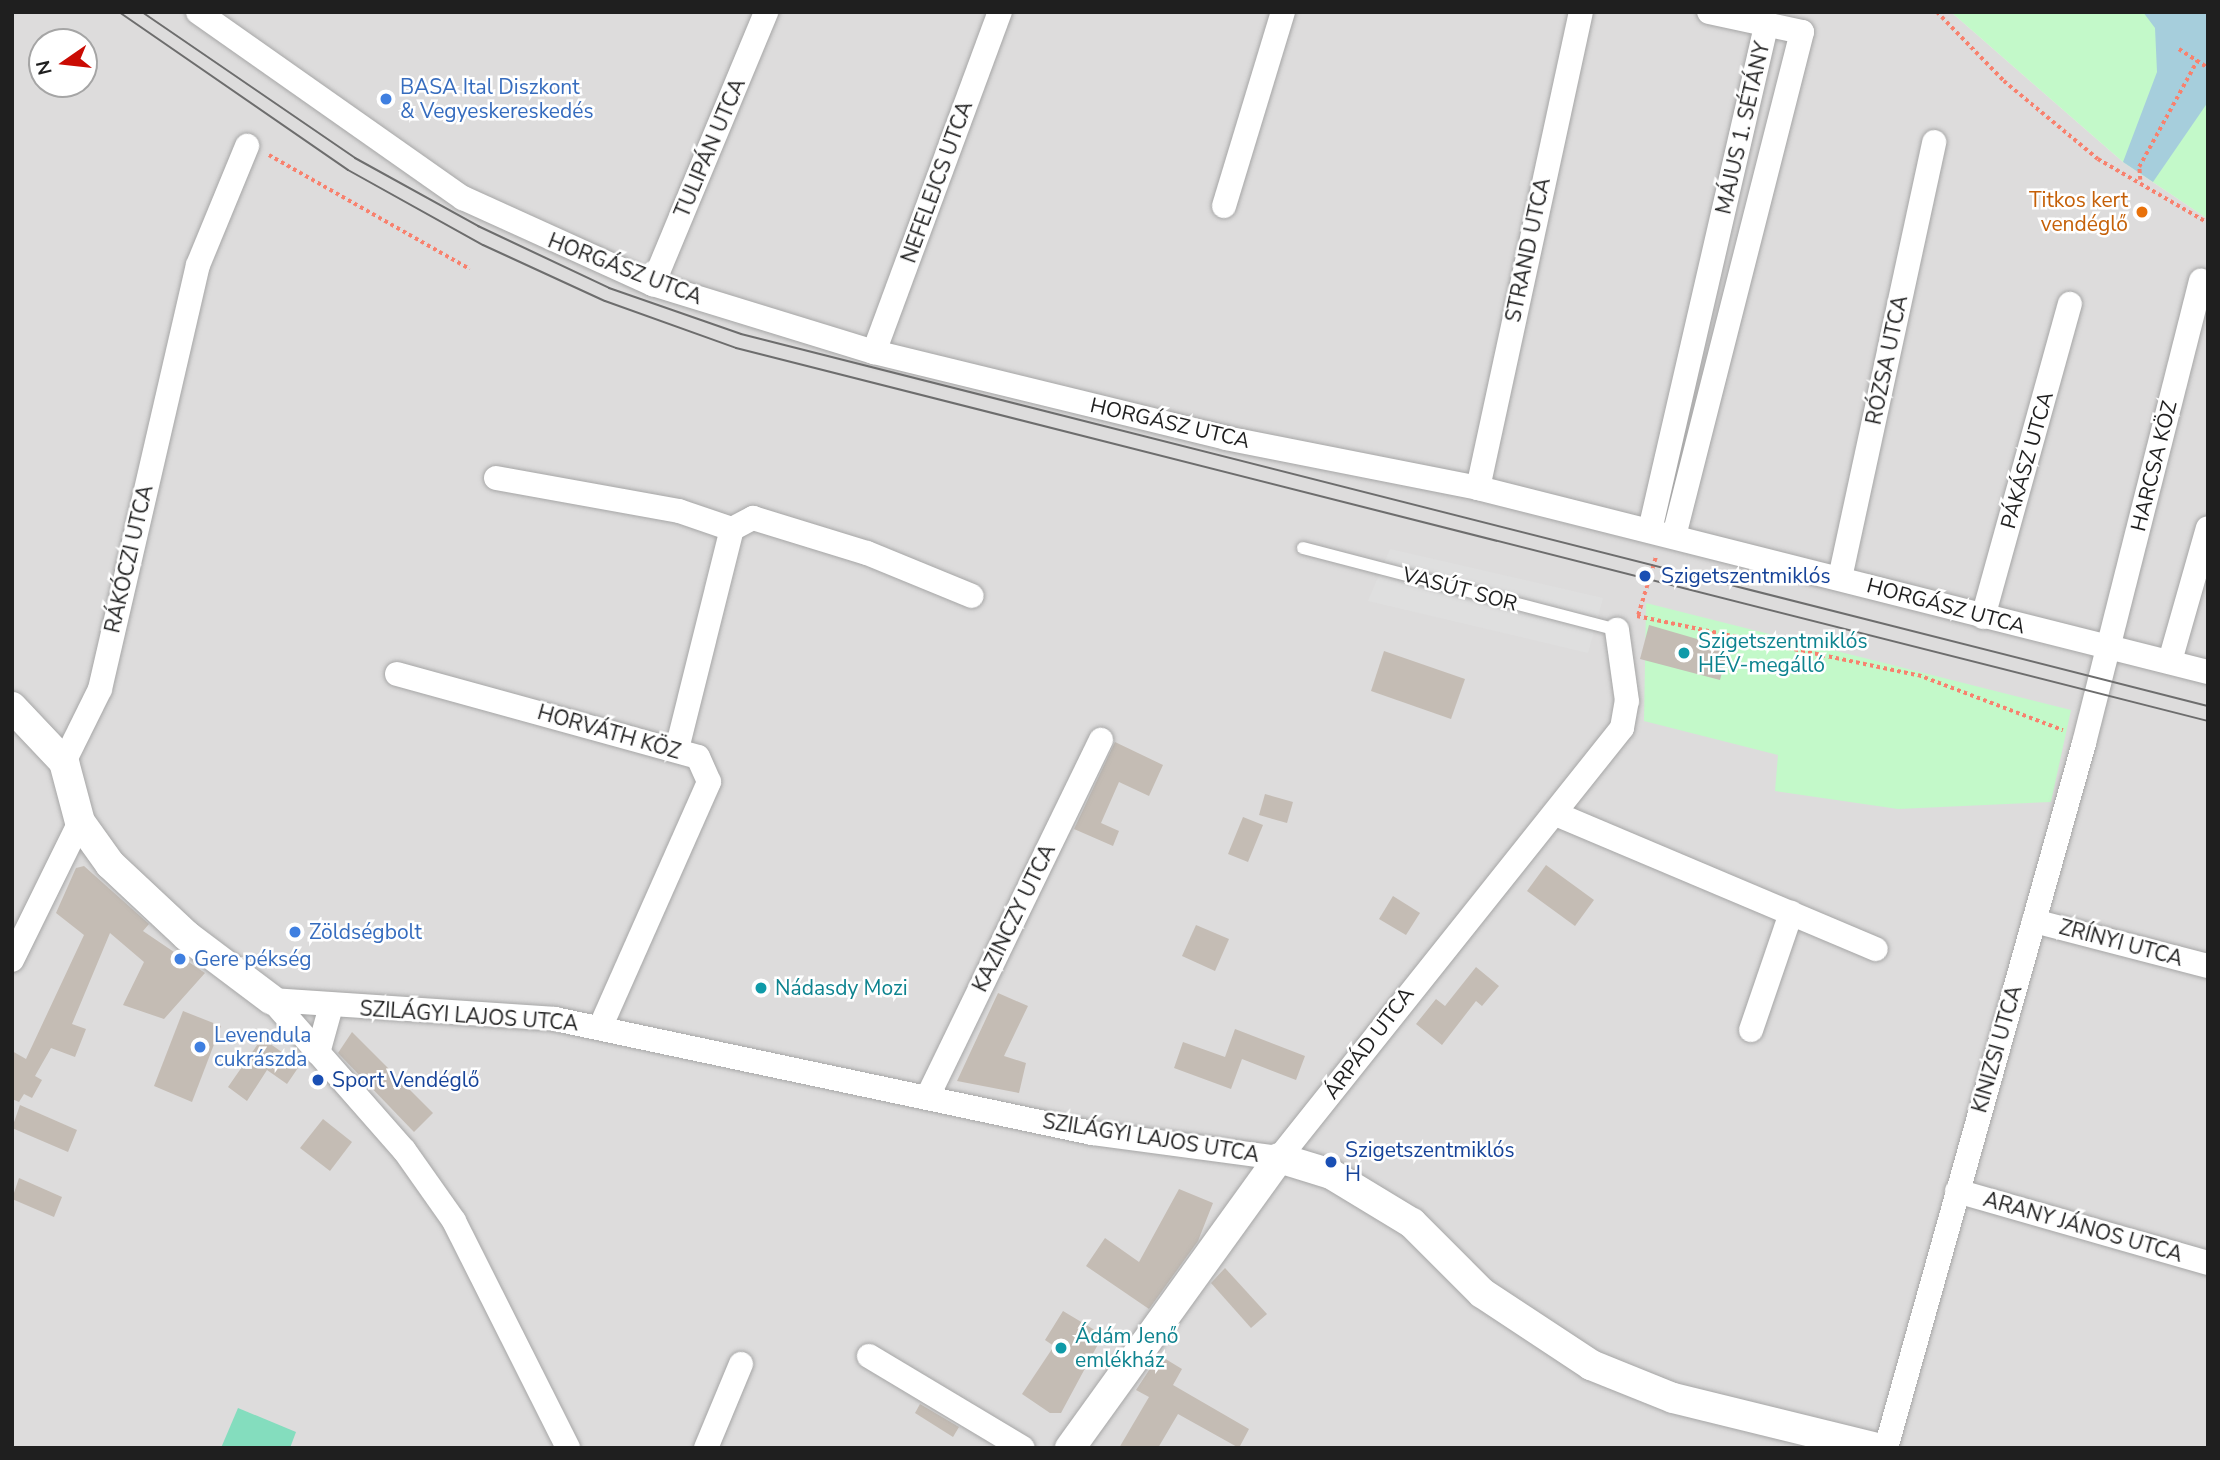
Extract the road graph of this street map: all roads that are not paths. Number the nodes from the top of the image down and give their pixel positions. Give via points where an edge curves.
1 (198, 12) edge
2 (766, 12) edge
3 (1000, 12) edge
4 (1283, 12) edge
5 (1581, 12) edge
6 (1709, 12) edge
7 (1767, 22) junction
8 (1934, 142) dead end
9 (247, 146) road end
10 (1224, 206) dead end
11 (2201, 281) dead end
12 (653, 284) junction
13 (2070, 304) dead end
14 (874, 352) junction
15 (496, 478) dead end
16 (1478, 488) junction
17 (2208, 528) edge
18 (732, 529) junction
19 (1661, 539) junction
20 (1304, 548) dead end
21 (1840, 578) junction
22 (972, 596) dead end
23 (1983, 617) junction
24 (1617, 630) joint
25 (2106, 650) junction
26 (2170, 662) junction
27 (2208, 671) edge
28 (397, 674) dead end
29 (12, 707) edge
30 (1101, 740) dead end
31 (677, 749) junction
32 (64, 762) junction
33 (1556, 814) junction
34 (80, 822) junction
35 (1791, 913) junction
36 (2034, 921) junction
37 (19, 922) edge
38 (1876, 950) dead end
39 (12, 960) edge
40 (2208, 966) edge
41 (272, 1000) junction
42 (331, 1006) junction
43 (600, 1028) junction
44 (1751, 1030) dead end
45 (318, 1053) junction
46 (928, 1096) junction
47 (1279, 1158) junction
48 (1957, 1191) junction
49 (2208, 1263) edge
50 (869, 1356) dead end
51 (741, 1364) dead end
52 (568, 1448) edge
53 (706, 1448) edge
54 (1023, 1448) edge
55 (1070, 1448) edge
56 (1876, 1448) edge
57 (1886, 1448) edge

1 - 12 street, HORGÁSZ UTCA via 463,198
2 - 12 street, TULIPÁN UTCA
3 - 14 street, NEFELEJCS UTCA
4 - 10 street
5 - 16 street, STRAND UTCA
6 - 7 street
7 - 19 street, MÁJUS 1. SÉTÁNY
7 - 19 street, MÁJUS 1. SÉTÁNY via 1802,32
8 - 21 street, RÓZSA UTCA
9 - 32 street, RÁKÓCZI UTCA via 198,265 100,689
11 - 25 street, HARCSA KÖZ
12 - 14 street, HORGÁSZ UTCA
13 - 23 street, PÁKÁSZ UTCA
14 - 16 street, HORGÁSZ UTCA via 1226,438
15 - 18 street via 679,511
16 - 19 street, HORGÁSZ UTCA
17 - 26 street
18 - 22 street via 753,519 867,552
18 - 31 street
19 - 21 street, HORGÁSZ UTCA
20 - 24 lane, VASÚT SOR
21 - 23 street, HORGÁSZ UTCA
23 - 25 street, HORGÁSZ UTCA
24 - 33 street, ÁRPÁD UTCA via 1627,717
25 - 26 street, HORGÁSZ UTCA
25 - 36 street, KINIZSI UTCA
26 - 27 street, HORGÁSZ UTCA
28 - 31 street, HORVÁTH KÖZ
29 - 32 street
30 - 46 street, KAZINCZY UTCA
31 - 43 street, HORVÁTH KÖZ via 698,757 709,782
32 - 34 street
33 - 35 street
33 - 47 street, ÁRPÁD UTCA via 1403,996
34 - 37 street
34 - 41 street via 110,864 177,927
35 - 38 street
35 - 44 street
36 - 40 street, ZRÍNYI UTCA
36 - 48 street, KINIZSI UTCA
37 - 39 street
41 - 42 street, SZILÁGYI LAJOS UTCA
41 - 45 street
42 - 43 street, SZILÁGYI LAJOS UTCA
42 - 45 street
43 - 46 street, SZILÁGYI LAJOS UTCA
45 - 52 street via 404,1150 454,1222
46 - 47 street, SZILÁGYI LAJOS UTCA via 1092,1133
47 - 55 street, ÁRPÁD UTCA
47 - 56 street, SZILÁGYI LAJOS UTCA via 1331,1174 1403,1217 1482,1293 1591,1365 1673,1398
48 - 49 street, ARANY JÁNOS UTCA
48 - 57 street, KINIZSI UTCA
50 - 54 street
51 - 53 street

